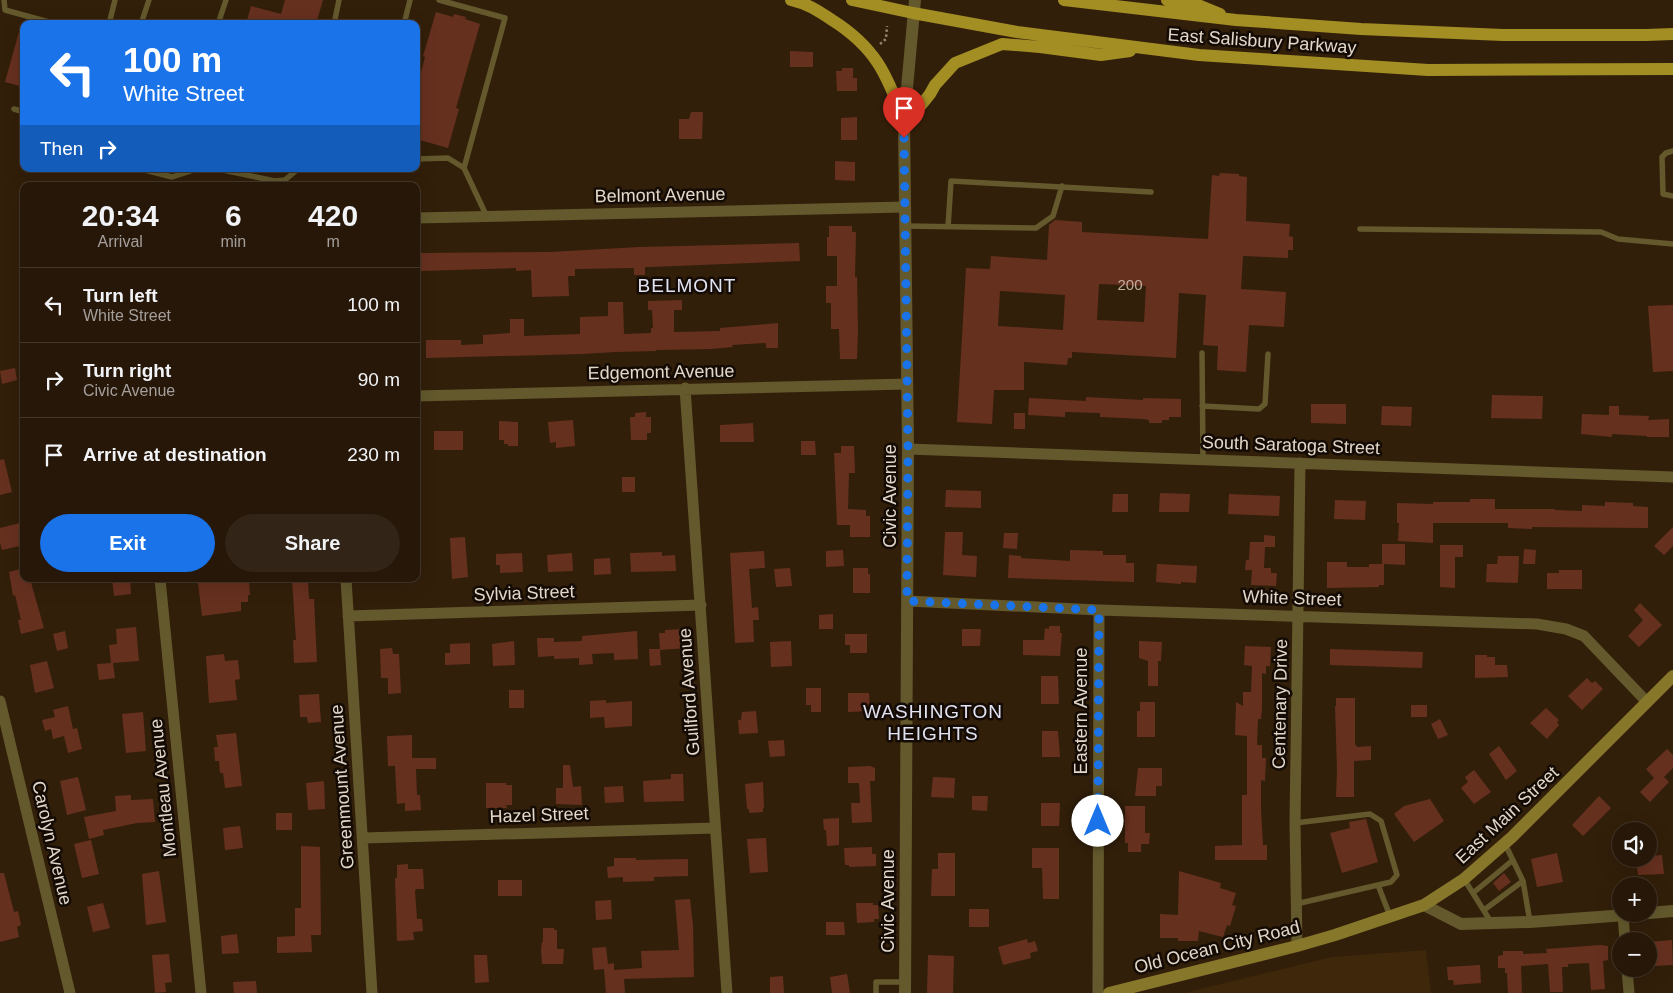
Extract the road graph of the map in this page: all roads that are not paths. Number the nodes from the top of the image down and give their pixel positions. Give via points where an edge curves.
1 (4, 0) edge
2 (115, 0) edge
3 (149, 0) edge
4 (226, 0) edge
5 (339, 0) edge
6 (410, 0) edge
7 (439, 0) edge
8 (791, 0) edge
9 (852, 0) edge
10 (916, 0) edge
11 (1064, 0) edge
12 (1166, 0) edge
13 (913, 13) junction
14 (41, 20) edge
15 (110, 20) edge
16 (142, 20) edge
17 (219, 20) edge
18 (335, 20) edge
19 (405, 20) edge
20 (1236, 20) junction
21 (1673, 34) edge
22 (1148, 49) junction
23 (1673, 69) edge
24 (14, 109) dead end
25 (20, 111) edge
26 (904, 121) junction
27 (1673, 151) edge
28 (420, 159) edge
29 (464, 168) junction
30 (153, 172) edge
31 (188, 172) edge
32 (232, 172) edge
33 (294, 172) edge
34 (1062, 186) junction
35 (1151, 192) dead end
36 (1673, 196) edge
37 (905, 206) junction
38 (487, 217) junction
39 (420, 218) edge
40 (905, 226) junction
41 (948, 227) junction
42 (1360, 229) dead end
43 (1673, 244) edge
44 (1202, 353) dead end
45 (1268, 354) dead end
46 (908, 384) junction
47 (685, 388) junction
48 (420, 396) edge
49 (1202, 406) junction
50 (908, 449) junction
51 (1202, 460) junction
52 (1300, 463) junction
53 (1673, 477) edge
54 (160, 582) edge
55 (346, 582) edge
56 (907, 601) junction
57 (701, 605) junction
58 (1099, 610) junction
59 (348, 616) junction
60 (1298, 616) junction
61 (1673, 676) edge
62 (0, 701) edge
63 (1647, 702) junction
64 (1295, 823) junction
65 (715, 828) junction
66 (363, 838) junction
67 (1505, 844) junction
68 (1513, 860) junction
69 (1464, 879) junction
70 (1523, 881) junction
71 (1378, 884) junction
72 (1474, 893) junction
73 (1296, 904) junction
74 (1424, 905) junction
75 (1484, 910) junction
76 (1673, 911) edge
77 (1657, 912) edge
78 (1390, 916) junction
79 (1612, 916) edge
80 (1530, 922) junction
81 (1492, 924) junction
82 (1335, 935) joint
83 (1297, 946) junction
84 (1628, 977) edge
85 (905, 988) edge
86 (70, 993) edge
87 (201, 993) edge
88 (372, 993) edge
89 (726, 993) edge
90 (876, 993) edge
91 (1098, 993) edge
92 (1109, 993) edge
93 (1629, 993) edge

1 - 14 lane via 5,10
2 - 15 lane
3 - 16 lane
4 - 17 lane
5 - 18 lane
6 - 19 lane
7 - 29 lane via 505,18
8 - 26 main road via 807,4 850,31 868,49 884,73
9 - 13 main road, East Salisbury Parkway
10 - 13 street, Civic Avenue
11 - 20 main road, East Salisbury Parkway
12 - 20 main road via 1193,3
13 - 22 main road, East Salisbury Parkway via 1017,32
13 - 26 street, Civic Avenue
20 - 21 main road, East Salisbury Parkway via 1503,36
22 - 23 main road, East Salisbury Parkway via 1428,70
22 - 26 main road via 1101,55 1002,44 956,63
24 - 25 lane
26 - 37 street, Civic Avenue
27 - 36 lane via 1662,157 1663,194
28 - 29 lane via 448,158
29 - 38 lane
30 - 31 lane via 172,177
32 - 33 lane via 275,181 285,180
34 - 35 lane
34 - 41 lane via 1053,216 1036,228
34 - 41 lane via 951,181
37 - 38 street, Belmont Avenue
37 - 40 street, Civic Avenue
38 - 39 street, Belmont Avenue
40 - 41 lane
40 - 46 street, Civic Avenue
42 - 43 lane via 1601,232 1618,239
44 - 49 lane
45 - 49 lane via 1263,407
46 - 47 street, Edgemont Avenue
46 - 50 street, Civic Avenue
47 - 48 street, Edgemont Avenue
47 - 57 street, Guilford Avenue
49 - 51 lane
50 - 51 street, South Saratoga Street
50 - 56 street, Civic Avenue
51 - 52 street, South Saratoga Street
52 - 53 street, South Saratoga Street
52 - 60 street, Centenary Drive
54 - 87 street, Montleau Avenue
55 - 59 street, Greenmount Avenue
56 - 58 street, White Street
56 - 85 street, Civic Avenue
57 - 59 street, Sylvia Street
57 - 65 street, Guilford Avenue
58 - 60 street, White Street
58 - 91 street, Eastern Avenue
59 - 66 street, Greenmount Avenue
60 - 63 street, White Street via 1537,624 1566,629 1584,636
60 - 64 street, Centenary Drive
61 - 63 main road, East Main Street
62 - 86 street, Carolyn Avenue
63 - 67 main road, East Main Street
64 - 71 lane via 1370,814 1381,821 1397,875 1391,882
64 - 73 street, Centenary Drive
65 - 66 street, Hazel Street
65 - 89 street, Guilford Avenue
66 - 88 street, Greenmount Avenue
67 - 68 lane
67 - 69 main road, East Main Street
68 - 70 lane
68 - 72 lane
69 - 72 lane
69 - 74 main road, East Main Street
70 - 75 lane
70 - 80 lane
71 - 73 lane
71 - 78 lane
72 - 75 lane
73 - 83 street, Centenary Drive
74 - 78 main road, East Main Street
74 - 81 street via 1461,924
75 - 81 lane
76 - 77 street
78 - 82 main road, East Main Street
79 - 80 street
80 - 81 street
82 - 83 main road, Old Ocean City Road
83 - 92 main road, Old Ocean City Road
84 - 93 street
85 - 90 lane via 876,982

